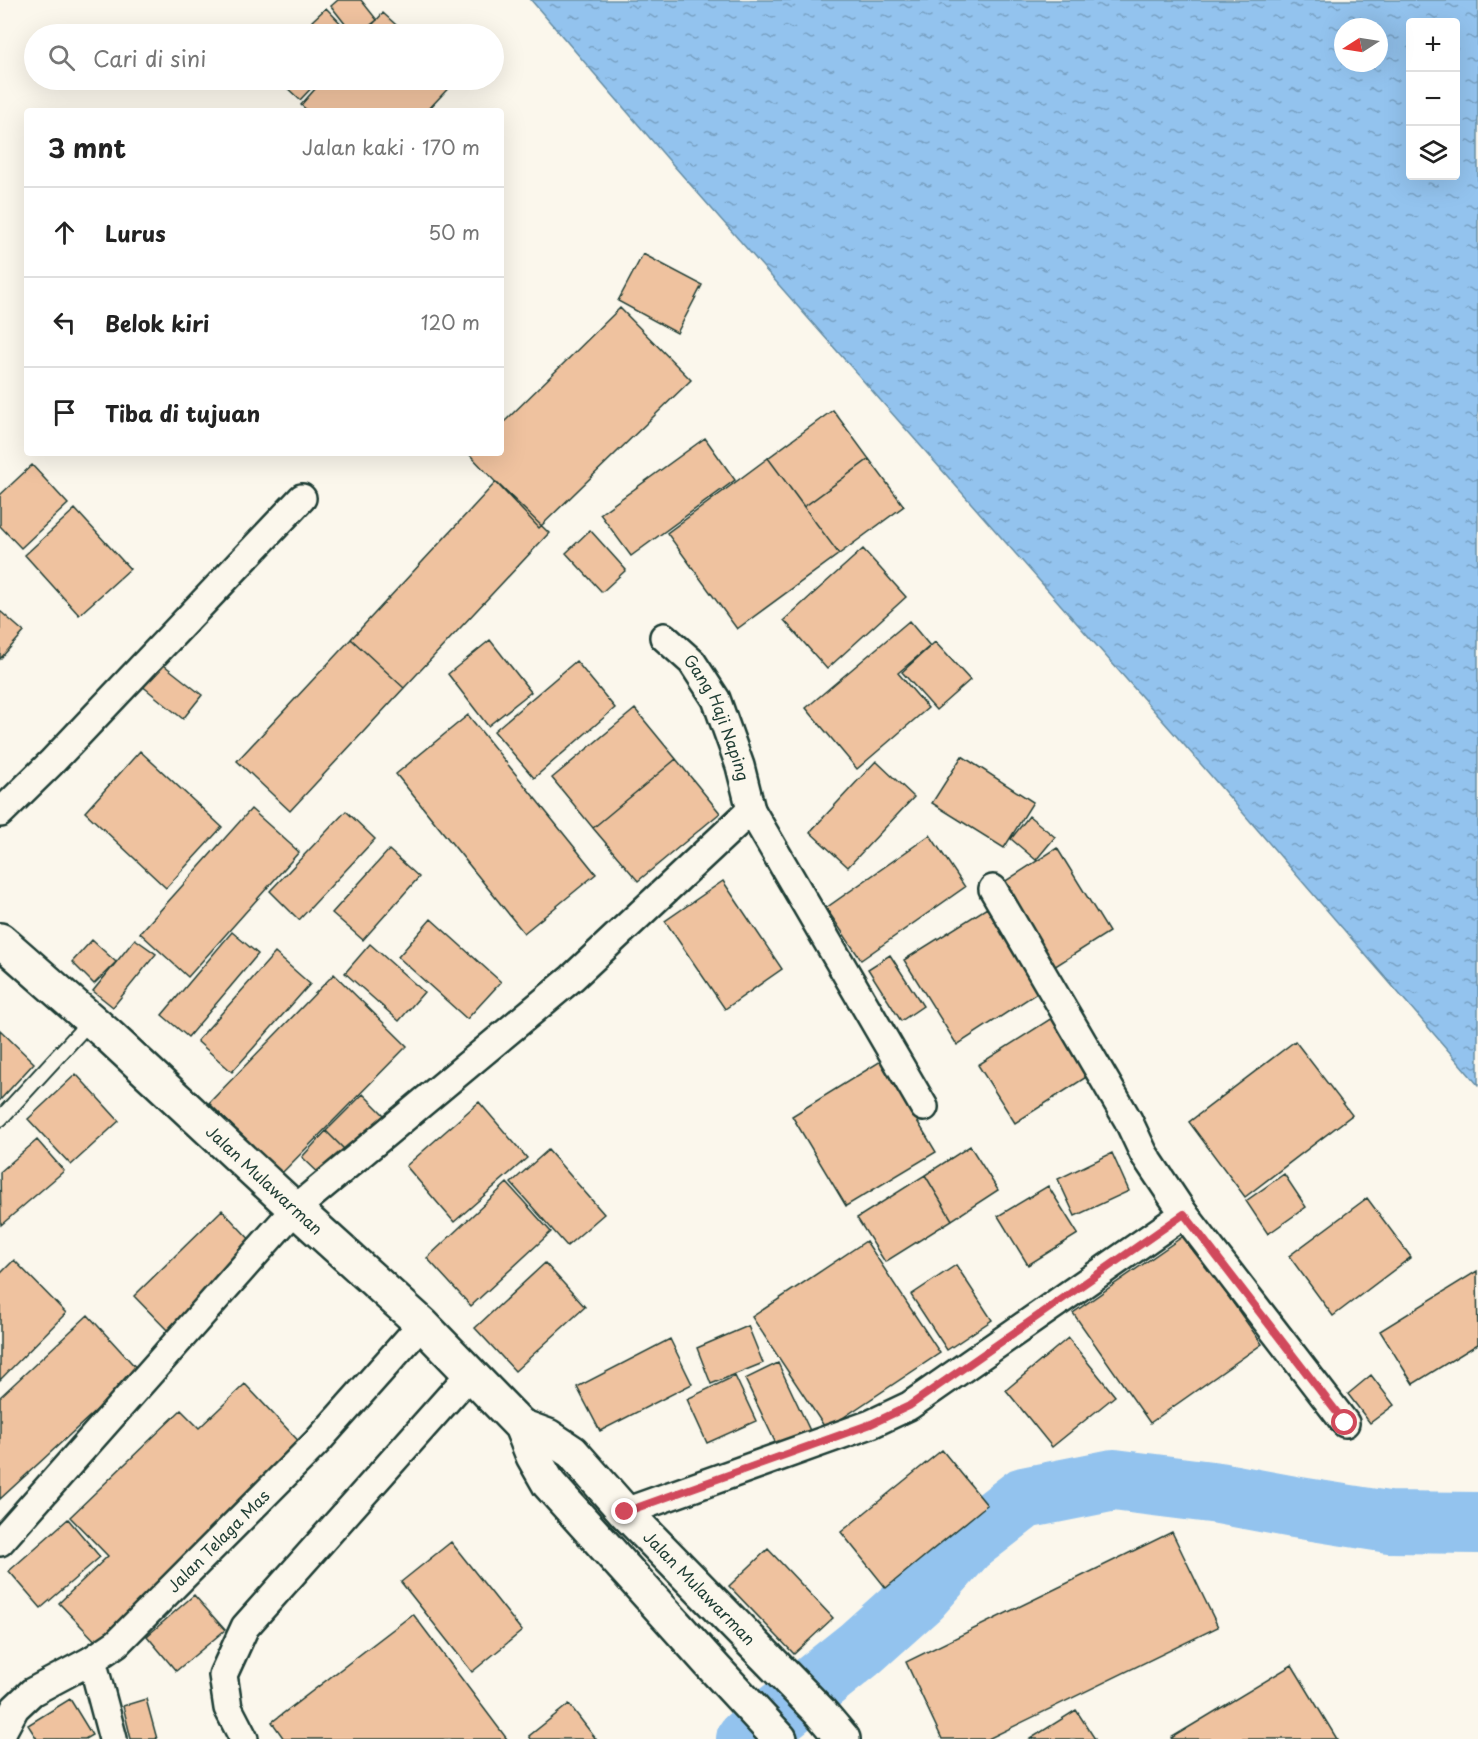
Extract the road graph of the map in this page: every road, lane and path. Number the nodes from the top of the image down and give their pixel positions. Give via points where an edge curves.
1 (302, 498) dead end
2 (664, 637) dead end
3 (751, 810) junction
4 (0, 813) edge
5 (993, 889) dead end
6 (0, 940) edge
7 (91, 1020) junction
8 (924, 1107) dead end
9 (0, 1119) edge
10 (295, 1209) junction
11 (1184, 1214) junction
12 (422, 1324) junction
13 (470, 1374) junction
14 (1345, 1423) dead end
15 (521, 1426) junction
16 (625, 1512) junction
17 (0, 1542) edge
18 (719, 1608) junction
19 (687, 1638) junction
20 (92, 1660) junction
21 (0, 1736) edge
22 (113, 1739) edge
23 (244, 1739) edge
24 (780, 1739) edge
25 (843, 1739) edge

1 - 4 street
2 - 3 street, Gang Haji Naping via 692,662 716,699
3 - 8 street, Gang Haji Naping
3 - 10 street via 572,978
5 - 11 street via 1144,1154
6 - 7 highway, Jalan Mulawarman
7 - 9 lane
7 - 10 highway, Jalan Mulawarman
10 - 12 highway, Jalan Mulawarman
10 - 17 street
11 - 14 street
11 - 16 street via 909,1406 871,1424
12 - 13 highway, Jalan Mulawarman
12 - 20 street, Jalan Telaga Mas via 317,1442 117,1643
13 - 15 highway, Jalan Mulawarman
13 - 23 street via 245,1627 223,1675 228,1708
15 - 16 highway, Jalan Mulawarman via 548,1436 572,1452
15 - 19 highway, Jalan Mulawarman via 549,1484
16 - 18 highway, Jalan Mulawarman
18 - 19 highway
18 - 25 highway, Jalan Mulawarman
19 - 24 highway, Jalan Mulawarman
20 - 21 street, Jalan Telaga Mas via 32,1692 15,1708
20 - 22 street

